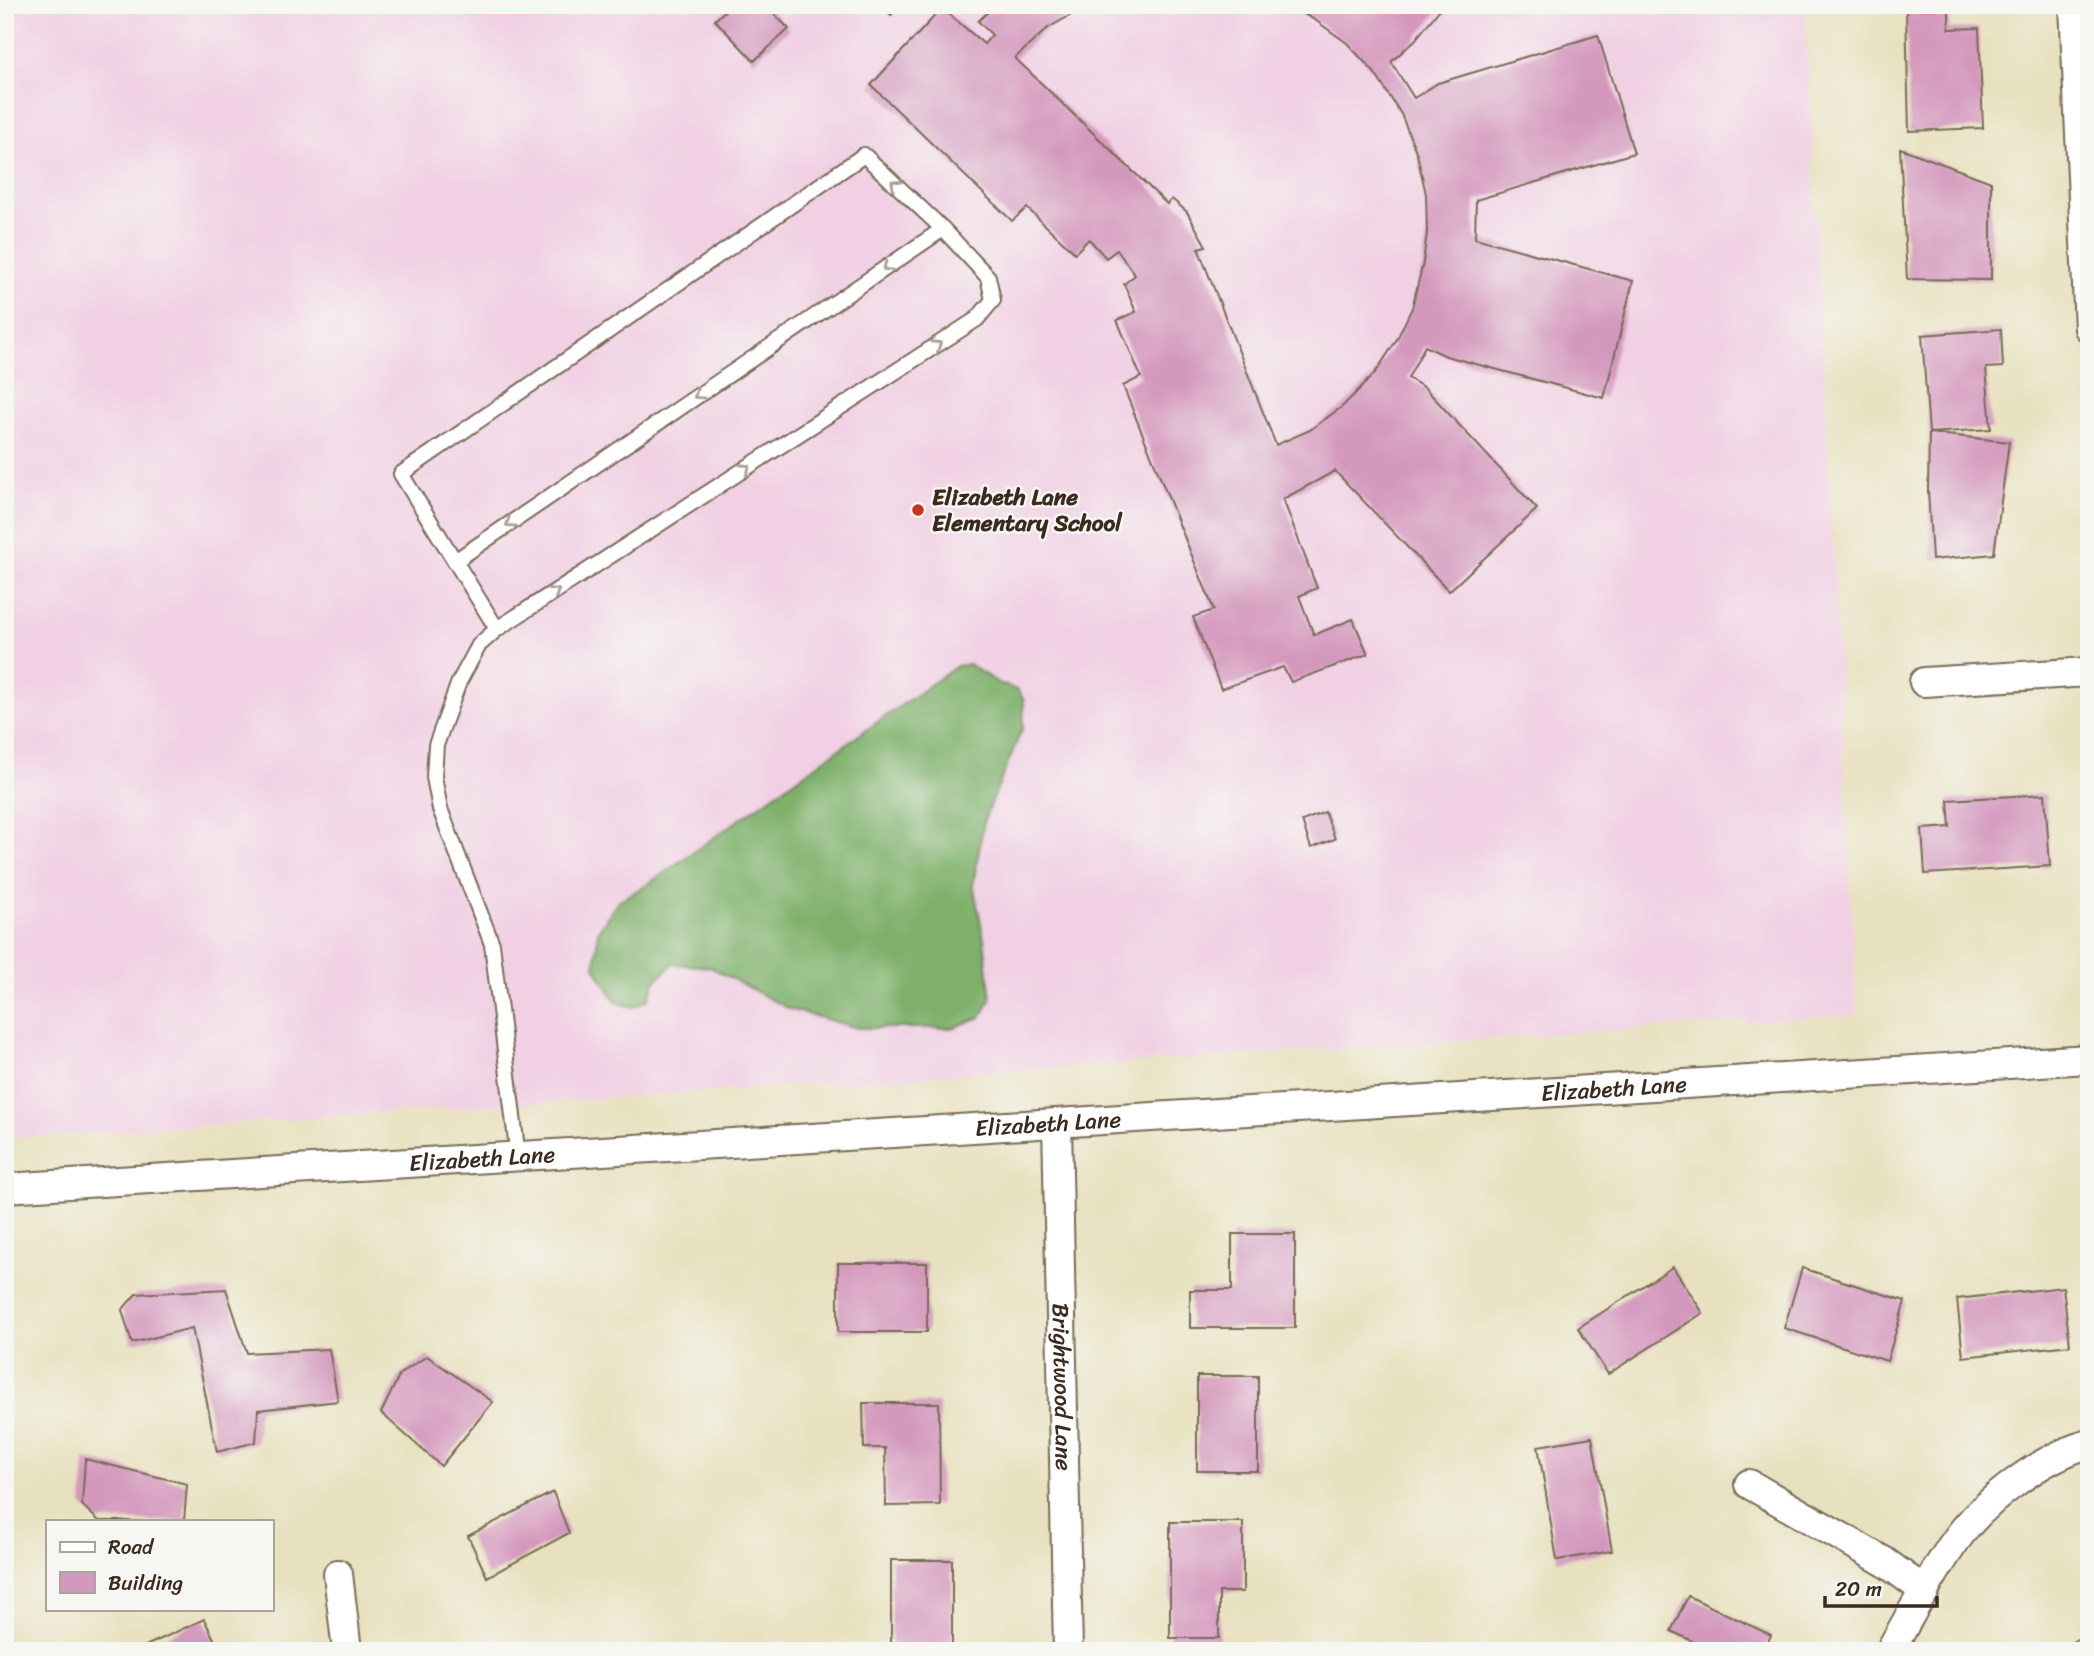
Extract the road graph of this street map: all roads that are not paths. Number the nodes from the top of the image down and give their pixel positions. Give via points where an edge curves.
1 (2074, 5) edge
2 (2085, 152) edge
3 (943, 229) junction
4 (2089, 328) edge
5 (455, 561) junction
6 (497, 629) junction
7 (2089, 672) edge
8 (1924, 682) dead end
9 (2089, 1059) edge
10 (1057, 1123) junction
11 (518, 1157) junction
12 (5, 1188) edge
13 (2089, 1444) edge
14 (1749, 1485) dead end
15 (338, 1574) dead end
16 (1925, 1591) junction
17 (347, 1651) edge
18 (1068, 1651) edge
19 (1890, 1651) edge

1 - 2 street
2 - 4 street
3 -> 5 lane
3 -> 5 lane via 864,155 401,474
6 -> 3 lane via 977,319 993,300 988,277
5 - 6 lane
6 - 11 lane via 479,645 459,682 436,745 434,777 440,810 492,944
7 - 8 street
9 - 10 street, Elizabeth Lane
10 - 11 street, Elizabeth Lane
10 - 18 street, Brightwood Lane
11 - 12 street, Elizabeth Lane
13 - 16 street via 2025,1475 1987,1506 1956,1539
14 - 16 street via 1885,1562
15 - 17 street
16 - 19 street

